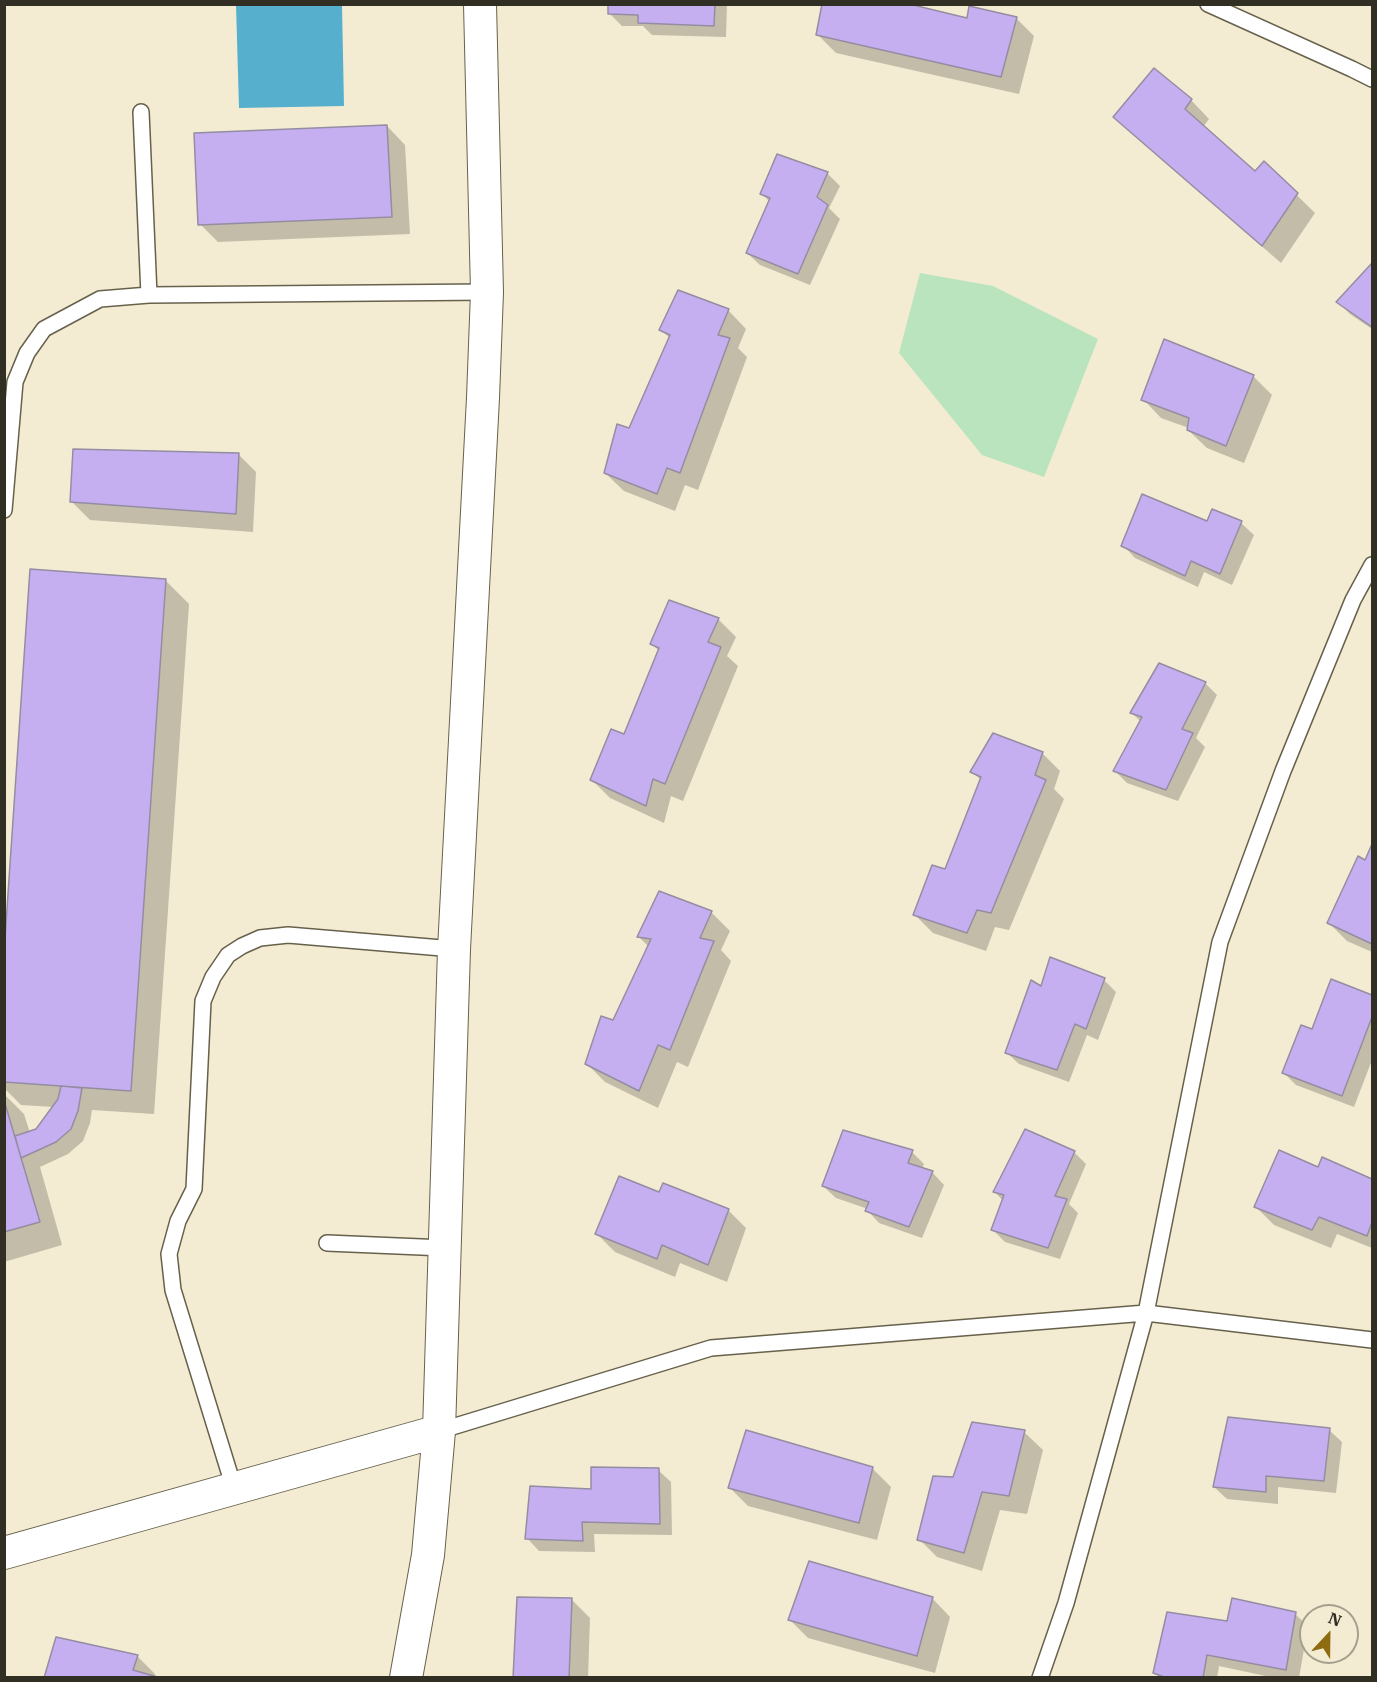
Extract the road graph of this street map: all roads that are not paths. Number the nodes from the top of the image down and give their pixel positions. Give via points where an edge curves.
1 (480, 4) edge
2 (1208, 4) edge
3 (1372, 79) edge
4 (141, 112) dead end
5 (487, 292) junction
6 (149, 295) junction
7 (4, 510) edge
8 (1372, 565) edge
9 (454, 949) junction
10 (327, 1243) dead end
11 (445, 1248) junction
12 (1146, 1313) junction
13 (1372, 1340) edge
14 (439, 1431) junction
15 (234, 1488) junction
16 (4, 1553) edge
17 (406, 1677) edge
18 (1040, 1677) edge

1 - 5 street
2 - 3 lane
4 - 6 lane
5 - 6 lane
5 - 9 street
6 - 7 lane via 100,299 44,329 27,353 15,382
8 - 12 lane via 1353,600 1283,771 1220,942
9 - 11 street
9 - 15 lane via 288,935 260,938 228,955 203,1001 194,1189 178,1221 169,1254 173,1290
10 - 11 lane
11 - 14 street
12 - 13 lane
12 - 14 lane via 711,1348
12 - 18 lane via 1066,1603
14 - 15 street
14 - 17 street via 428,1555
15 - 16 street

